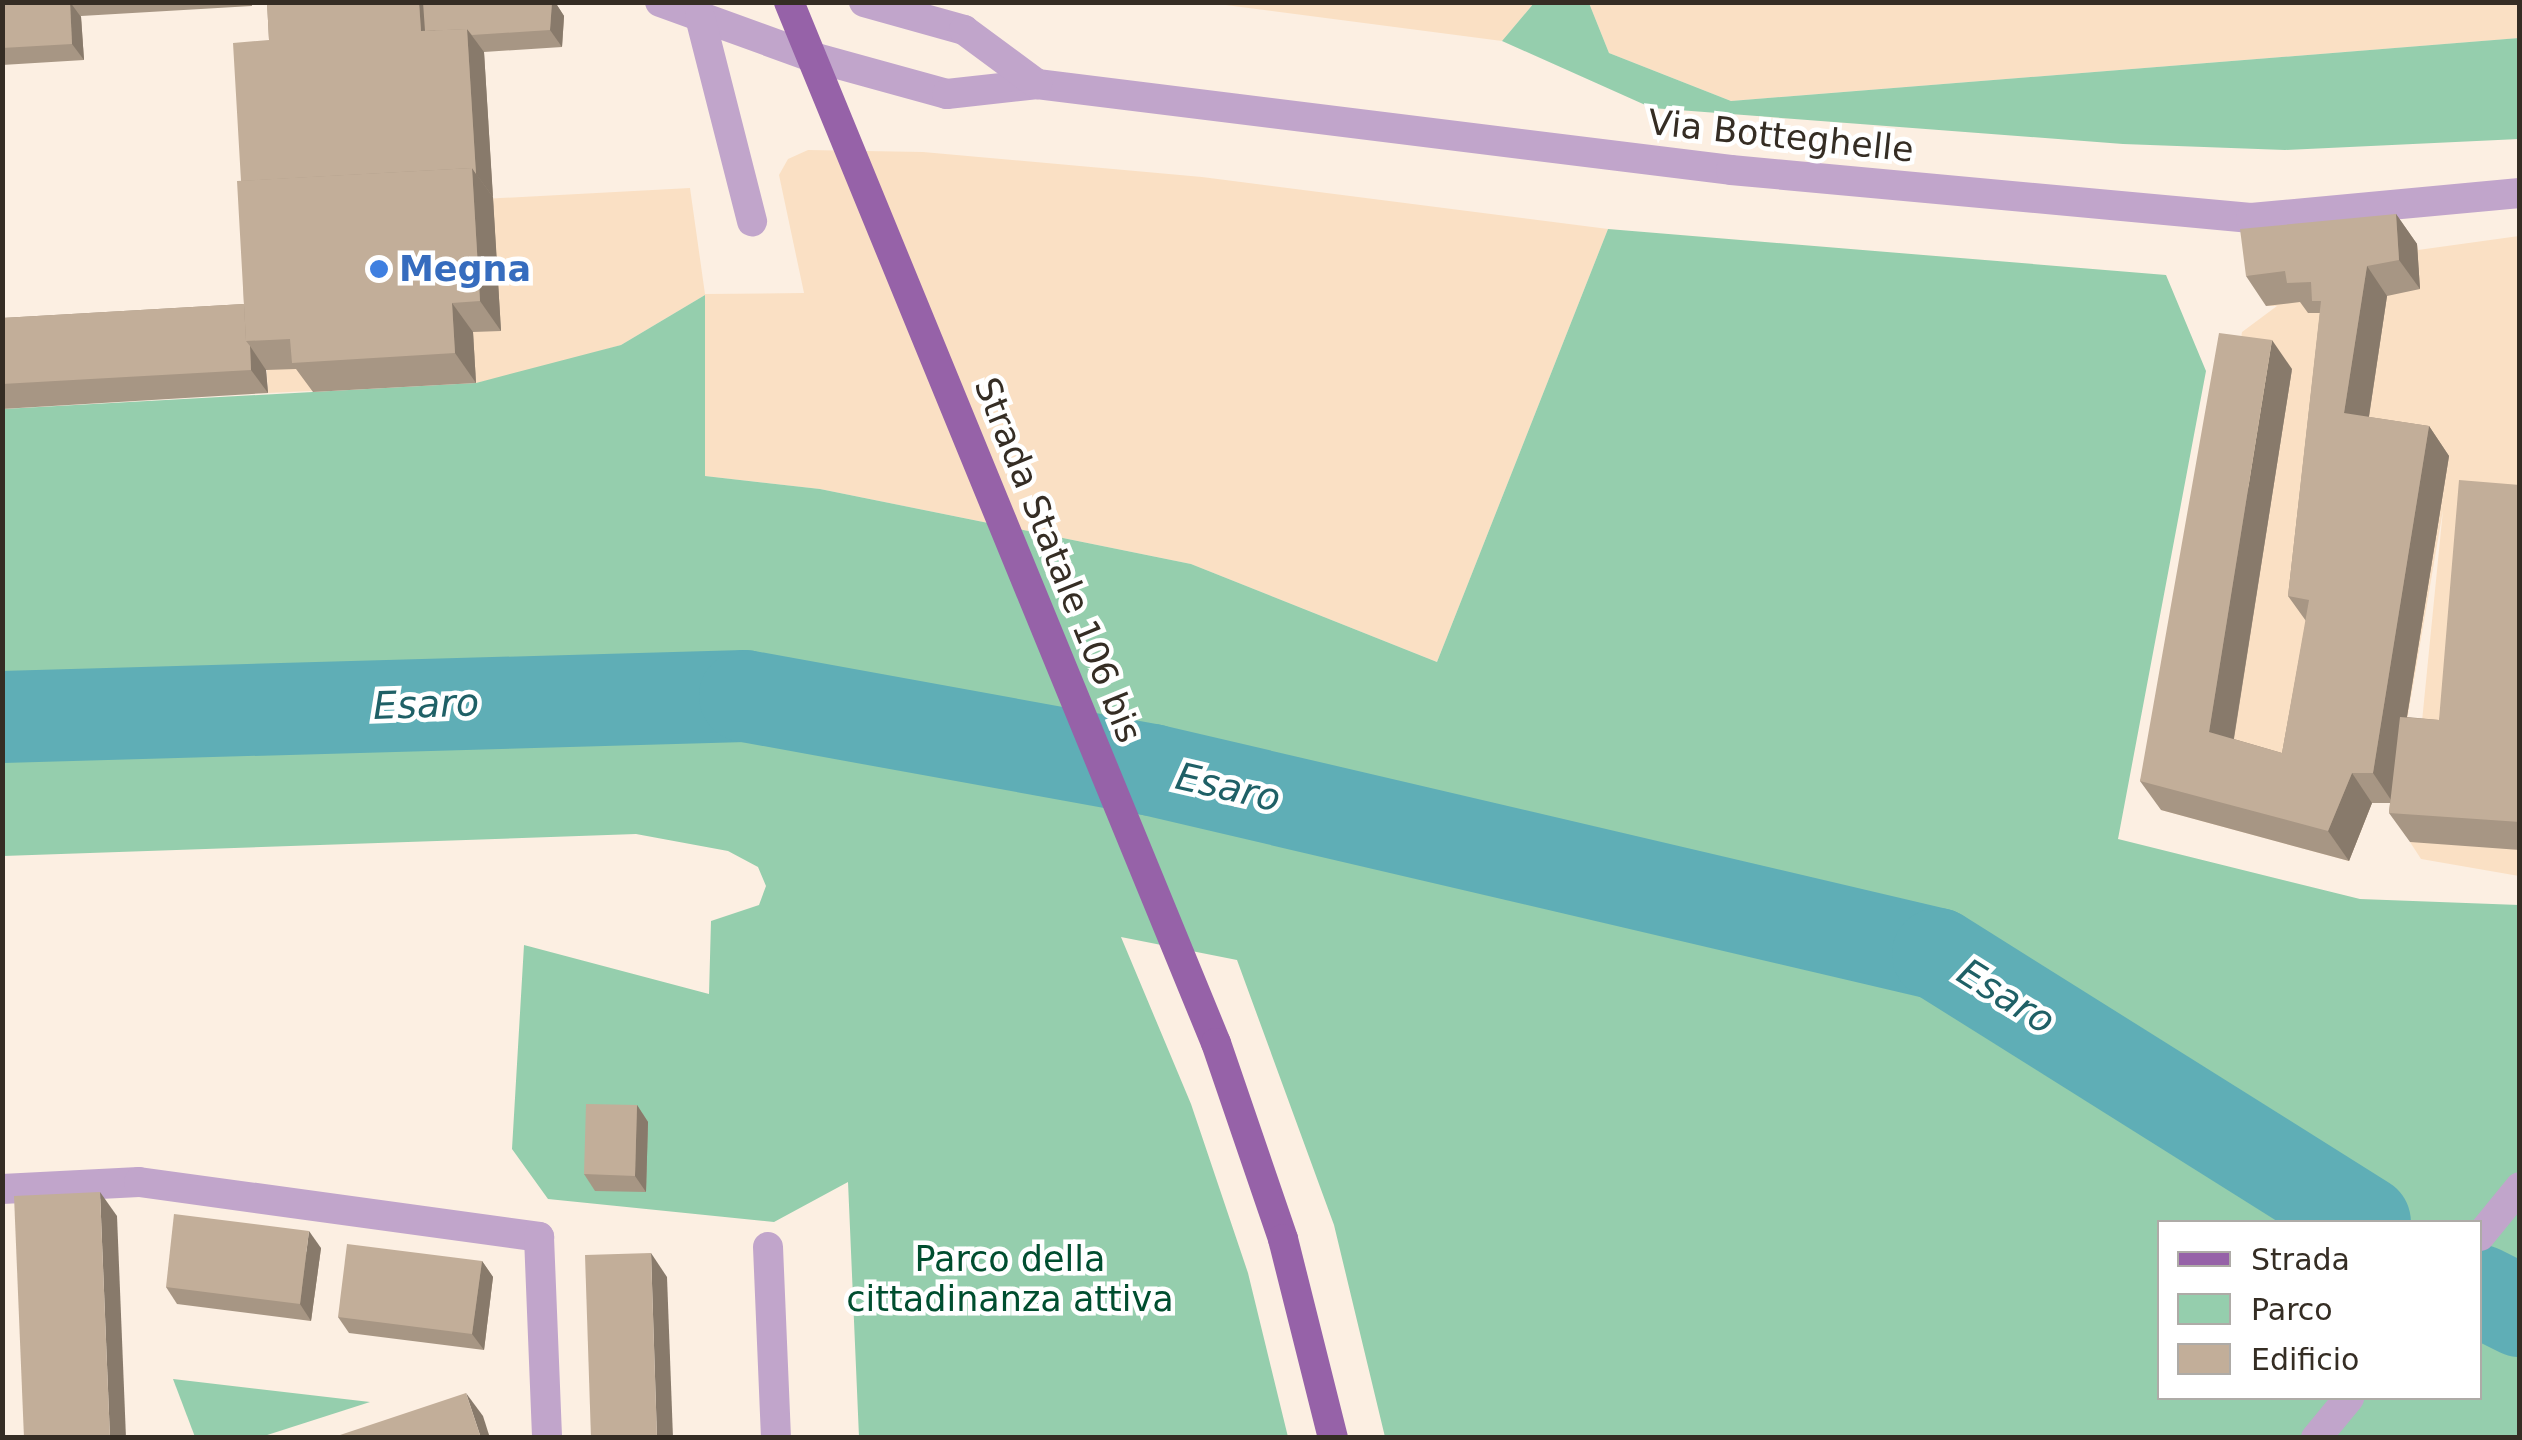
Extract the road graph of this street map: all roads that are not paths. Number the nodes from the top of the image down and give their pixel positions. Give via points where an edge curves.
1 (660, 2) edge
2 (789, 2) edge
3 (864, 2) edge
4 (700, 17) junction
5 (1037, 84) junction
6 (2520, 193) edge
7 (752, 221) dead end
8 (2520, 1187) edge
9 (2, 1189) edge
10 (2482, 1234) edge
11 (768, 1247) dead end
12 (2346, 1400) edge
13 (1332, 1429) edge
14 (547, 1438) edge
15 (776, 1438) edge
16 (2316, 1438) edge

1 - 4 street, Via Botteghelle
2 - 13 main road, Strada Statale 106 bis via 1216,1042 1283,1239
3 - 5 street via 964,30
4 - 5 street, Via Botteghelle via 946,94
4 - 7 street
5 - 6 street, Via Botteghelle via 1731,170 2251,218
8 - 10 street
9 - 14 street via 140,1182 540,1237
11 - 15 street
12 - 16 street

